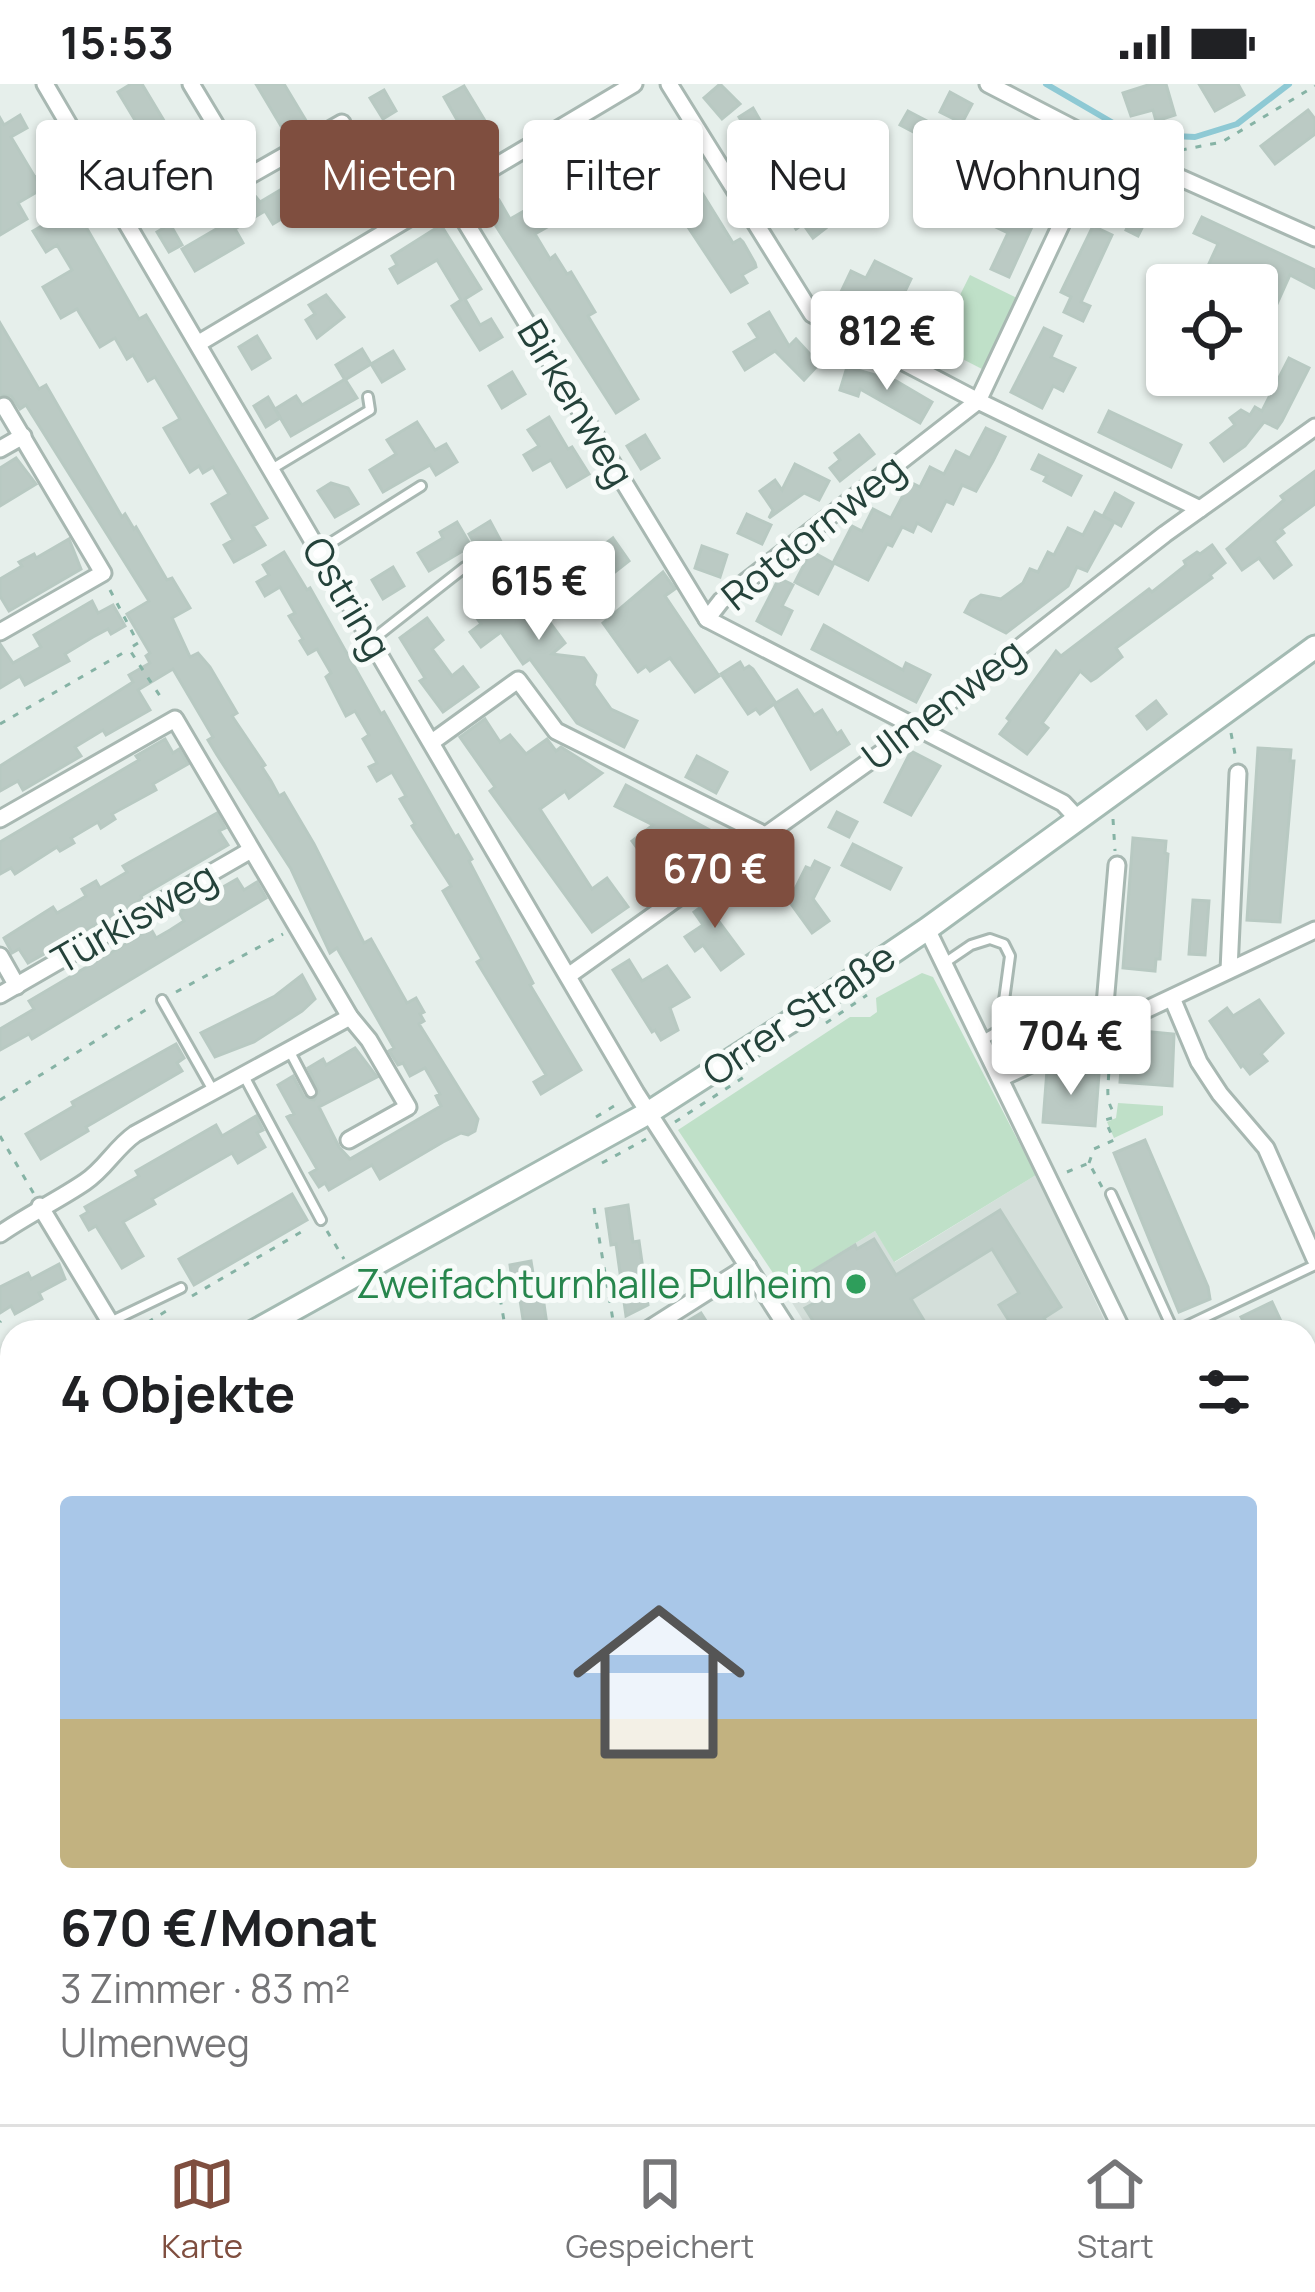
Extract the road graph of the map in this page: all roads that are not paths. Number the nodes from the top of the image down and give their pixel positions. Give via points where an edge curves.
1 (190, 84) edge
2 (634, 84) edge
3 (669, 84) edge
4 (988, 84) edge
5 (53, 87) edge
6 (212, 120) edge
7 (1058, 120) edge
8 (499, 165) edge
9 (1184, 178) edge
10 (393, 228) edge
11 (469, 228) edge
12 (1059, 228) edge
13 (1315, 238) edge
14 (199, 343) junction
15 (368, 397) dead end
16 (978, 401) junction
17 (4, 406) dead end
18 (1315, 427) edge
19 (23, 436) junction
20 (0, 449) edge
21 (269, 470) junction
22 (421, 486) dead end
23 (1200, 509) junction
24 (318, 551) junction
25 (465, 567) dead end
26 (707, 619) junction
27 (0, 632) edge
28 (372, 640) junction
29 (1315, 647) edge
30 (919, 726) junction
31 (432, 742) junction
32 (1238, 773) road end
33 (0, 819) edge
34 (1078, 819) junction
35 (763, 834) junction
36 (251, 850) junction
37 (1117, 865) road end
38 (927, 929) junction
39 (1315, 930) edge
40 (0, 956) edge
41 (945, 964) junction
42 (1229, 970) junction
43 (568, 976) junction
44 (17, 986) junction
45 (0, 994) edge
46 (1172, 998) junction
47 (162, 1000) road end
48 (350, 1017) junction
49 (1099, 1030) junction
50 (983, 1040) junction
51 (290, 1051) junction
52 (244, 1076) junction
53 (1001, 1078) junction
54 (311, 1092) dead end
55 (215, 1093) junction
56 (648, 1113) junction
57 (349, 1140) dead end
58 (1111, 1194) road end
59 (40, 1206) junction
60 (321, 1220) road end
61 (0, 1234) edge
62 (1315, 1262) edge
63 (748, 1266) junction
64 (181, 1288) dead end
65 (109, 1320) edge
66 (125, 1320) edge
67 (275, 1320) edge
68 (663, 1320) edge
69 (782, 1320) edge
70 (1117, 1320) edge
71 (1169, 1320) edge
72 (1198, 1320) edge

1 - 6 street
2 - 8 street
3 - 16 street via 812,314
4 - 7 street
5 - 14 street, Ostring
9 - 13 street
10 - 14 street
11 - 26 street, Birkenweg
12 - 16 street, Rotdornweg
14 - 21 street, Ostring
15 - 21 lane via 370,410
16 - 23 street
16 - 26 street, Rotdornweg
17 - 19 street
18 - 23 street, Ulmenweg
19 - 20 street
19 - 27 street via 103,573
21 - 24 street, Ostring
22 - 24 lane
23 - 30 street, Ulmenweg
24 - 28 street, Ostring
25 - 28 lane
26 - 30 street
28 - 31 street, Ostring
29 - 34 street, Orrer Straße
30 - 34 street via 1063,803
30 - 35 street, Ulmenweg
31 - 35 street via 518,680 556,731
31 - 43 street, Ostring
32 - 42 street
33 - 36 street, Türkisweg via 175,718
34 - 38 street, Orrer Straße
35 - 43 street, Ulmenweg
36 - 44 street, Türkisweg
36 - 48 street, Türkisweg
37 - 49 street
38 - 41 street
38 - 56 street, Orrer Straße
39 - 42 street
40 - 44 street
41 - 50 street
41 - 50 lane via 990,939 1010,956 1000,1030
42 - 46 street
43 - 56 street, Ostring
44 - 45 street, Türkisweg
46 - 49 street
46 - 62 street via 1199,1062 1266,1148
47 - 55 lane
48 - 51 street
48 - 57 street, Türkisweg via 408,1107
49 - 53 street
50 - 53 street
51 - 52 street
51 - 54 lane
52 - 55 street
52 - 60 lane
53 - 70 street
55 - 59 street via 135,1134 83,1184
56 - 63 street, Ostring
56 - 67 street, Orrer Straße
58 - 71 lane
59 - 61 street
59 - 65 street
62 - 72 lane
63 - 68 street
63 - 69 street, Ostring
64 - 66 lane

